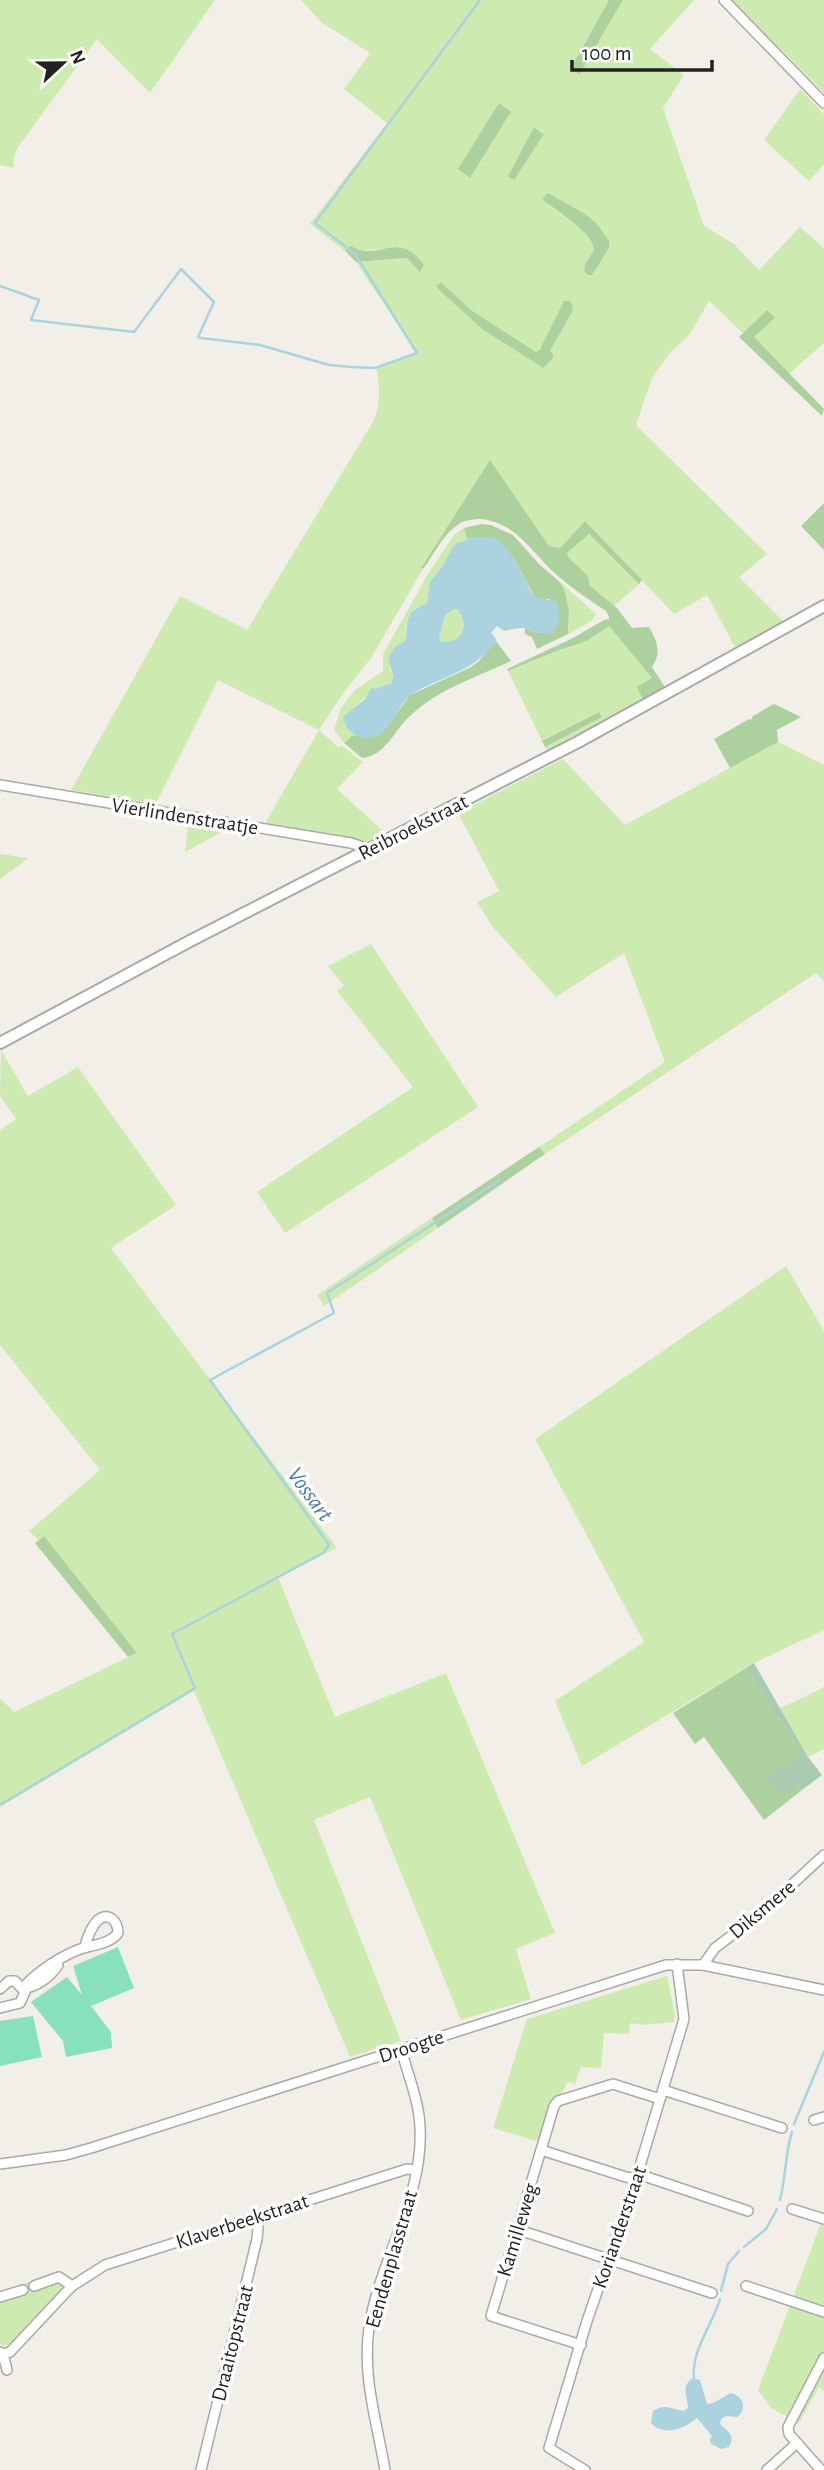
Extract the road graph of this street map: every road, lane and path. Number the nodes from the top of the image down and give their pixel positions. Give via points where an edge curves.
1 (724, 0) edge
2 (824, 103) edge
3 (824, 606) edge
4 (0, 785) edge
5 (369, 849) junction
6 (0, 1043) edge
7 (824, 1855) edge
8 (85, 1948) dead end
9 (677, 1964) junction
10 (703, 1965) junction
11 (23, 1988) junction
12 (0, 1989) edge
13 (824, 1990) edge
14 (0, 2008) edge
15 (401, 2049) junction
16 (661, 2095) junction
17 (824, 2117) edge
18 (814, 2120) dead end
19 (782, 2128) dead end
20 (541, 2150) junction
21 (0, 2164) edge
22 (416, 2170) junction
23 (637, 2176) junction
24 (792, 2208) dead end
25 (748, 2211) dead end
26 (260, 2216) junction
27 (824, 2219) edge
28 (516, 2229) junction
29 (608, 2260) junction
30 (72, 2286) junction
31 (746, 2286) dead end
32 (34, 2287) dead end
33 (23, 2290) dead end
34 (712, 2293) dead end
35 (0, 2297) edge
36 (824, 2312) edge
37 (580, 2345) junction
38 (1, 2353) edge
39 (824, 2358) edge
40 (7, 2370) dead end
41 (797, 2443) junction
42 (201, 2470) edge
43 (385, 2470) edge
44 (585, 2470) edge
45 (767, 2470) edge
46 (821, 2470) edge

1 - 2 street
3 - 5 street, Reibroekstraat via 578,742
4 - 5 street, Vierlindenstraatje
5 - 6 street, Reibroekstraat
7 - 10 street, Diksmere via 715,1948
8 - 11 street via 57,1961 54,1971 35,1986
9 - 10 street, Droogte
9 - 15 street, Droogte
9 - 16 street, Korianderstraat via 684,2019
10 - 13 street, Droogte
11 - 12 street via 9,1981
11 - 14 street via 20,2004
15 - 21 street, Droogte via 91,2148
15 - 22 street, Eendenplasstraat via 419,2115
16 - 19 street
16 - 20 street, Kamilleweg via 613,2084 558,2101
16 - 23 street, Korianderstraat
17 - 18 street
20 - 23 street via 629,2178
20 - 28 street, Kamilleweg
22 - 26 street, Klaverbeekstraat via 407,2169
22 - 43 street, Eendenplasstraat via 373,2308 367,2350 370,2399
23 - 25 street
23 - 29 street, Korianderstraat
24 - 27 street
26 - 30 street, Klaverbeekstraat via 105,2265
26 - 42 street, Draaitopstraat
28 - 29 street
28 - 37 street, Kamilleweg via 491,2316
29 - 34 street
29 - 37 street, Korianderstraat
30 - 32 street via 59,2277
30 - 38 street, Klaverbeekstraat via 10,2352
31 - 36 street
33 - 35 street
37 - 44 street, Korianderstraat via 549,2448
38 - 40 street, Klaverbeekstraat
39 - 41 street via 788,2427
41 - 45 street
41 - 46 street

